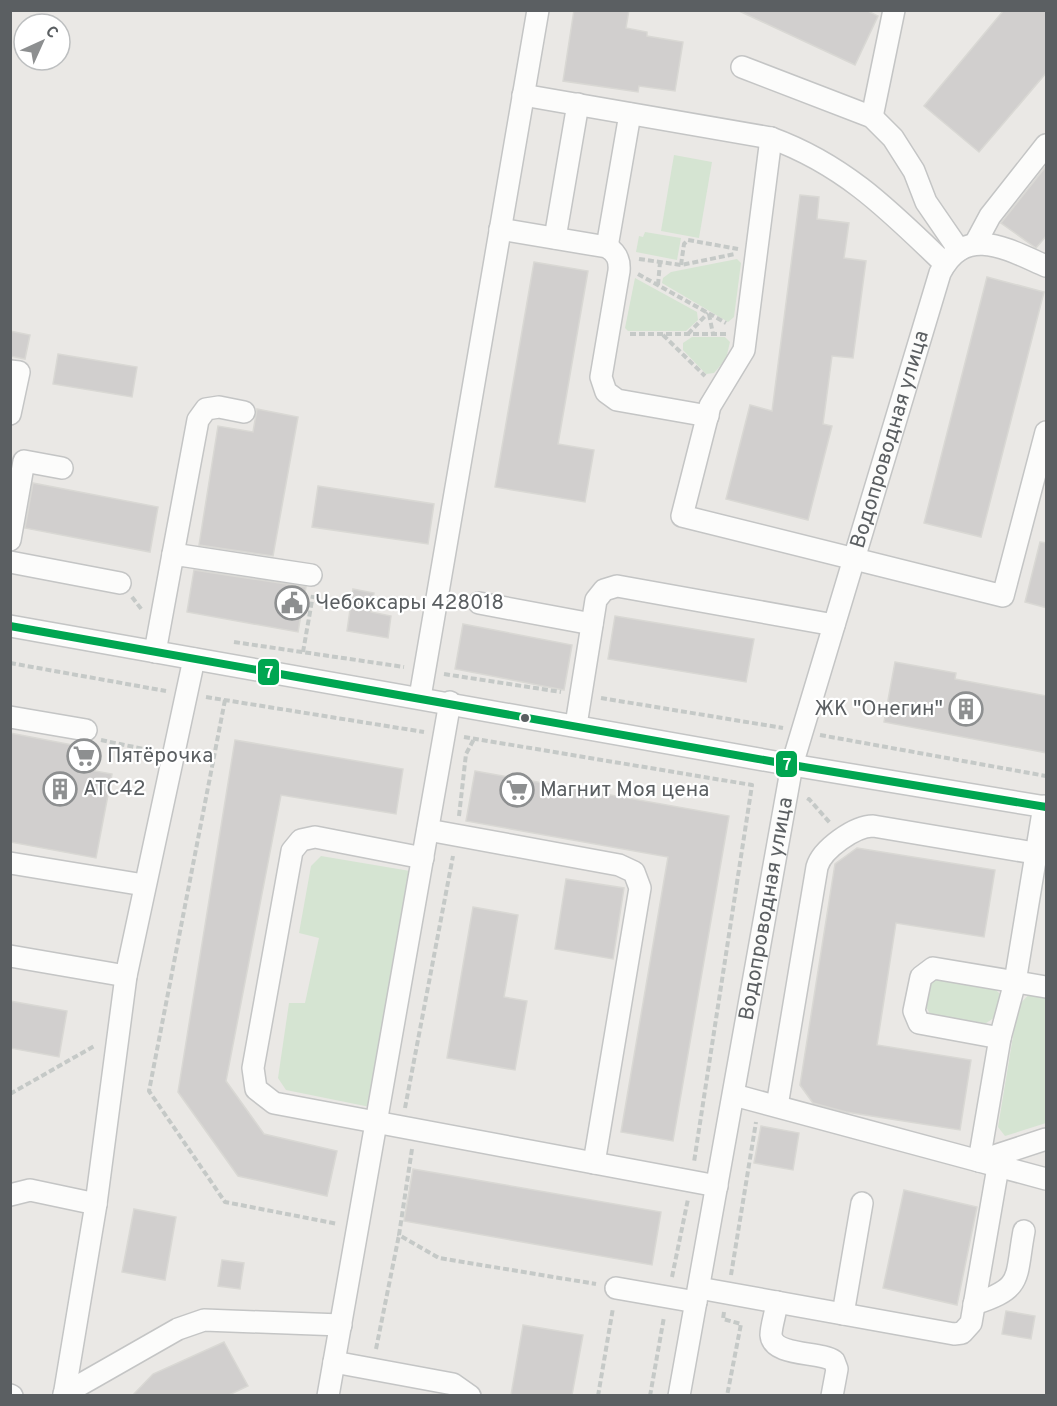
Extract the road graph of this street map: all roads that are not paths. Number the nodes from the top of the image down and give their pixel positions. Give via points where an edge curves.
1 (537, 10) edge
2 (894, 10) edge
3 (742, 67) dead end
4 (523, 95) junction
5 (578, 104) junction
6 (630, 114) junction
7 (872, 117) junction
8 (771, 138) junction
9 (1047, 145) edge
10 (500, 229) junction
11 (555, 238) junction
12 (960, 252) junction
13 (614, 255) junction
14 (1047, 266) edge
15 (10, 370) edge
16 (244, 412) dead end
17 (10, 414) edge
18 (708, 416) junction
19 (1047, 432) edge
20 (62, 468) dead end
21 (11, 535) edge
22 (173, 554) junction
23 (854, 557) junction
24 (10, 562) edge
25 (311, 575) road end
26 (120, 583) road end
27 (479, 603) dead end
28 (592, 624) junction
29 (834, 625) junction
30 (10, 626) edge
31 (155, 652) junction
32 (194, 659) junction
33 (420, 697) junction
34 (450, 702) junction
35 (10, 717) edge
36 (576, 725) junction
37 (86, 730) road end
38 (792, 765) junction
39 (1045, 806) edge
40 (428, 830) junction
41 (1041, 854) edge
42 (423, 858) junction
43 (10, 863) edge
44 (144, 885) junction
45 (10, 956) edge
46 (126, 976) junction
47 (1014, 982) junction
48 (1047, 987) edge
49 (1000, 1038) junction
50 (734, 1095) junction
51 (777, 1106) junction
52 (376, 1122) junction
53 (1047, 1139) edge
54 (594, 1163) junction
55 (989, 1164) junction
56 (1047, 1179) edge
57 (717, 1186) junction
58 (10, 1195) edge
59 (96, 1203) junction
60 (862, 1203) dead end
61 (1024, 1231) dead end
62 (616, 1288) road end
63 (698, 1295) junction
64 (777, 1302) junction
65 (974, 1304) junction
66 (843, 1314) junction
67 (341, 1325) junction
68 (334, 1362) junction
69 (64, 1395) edge
70 (328, 1395) edge
71 (470, 1395) edge
72 (679, 1395) edge
73 (832, 1395) edge

1 - 4 street
2 - 7 street
3 - 7 street
4 - 5 street
4 - 10 street
5 - 6 street
5 - 11 street
6 - 8 street
6 - 13 street
7 - 12 street via 893,138 914,171 926,202
8 - 12 street via 805,151 852,179 887,208
8 - 18 street via 744,350 718,390
9 - 12 street, Водопроводная улица
10 - 11 street
10 - 33 street
11 - 13 street
12 - 14 street via 1002,247
12 - 23 street, Водопроводная улица
13 - 18 street via 609,334 601,377 610,396
15 - 17 street via 19,372
16 - 22 street via 219,407 206,409 198,420
18 - 23 street via 682,516
19 - 23 street via 1003,596
20 - 21 street via 24,461
22 - 25 street
22 - 31 street
23 - 29 street, Водопроводная улица
24 - 26 street
27 - 28 street
28 - 29 street via 596,600 604,590 617,586
28 - 36 street
29 - 38 street, Водопроводная улица
30 - 31 street
31 - 32 street
32 - 33 street
32 - 44 street
33 - 34 street
34 - 36 street
34 - 40 street
35 - 37 street
36 - 38 street
38 - 39 street
38 - 50 street, Водопроводная улица
39 - 41 street
40 - 42 street
40 - 54 street via 619,865 634,872 640,888
41 - 47 street
41 - 51 street via 873,826 856,831 824,855 817,867
42 - 52 street
42 - 52 street via 315,837 301,840 292,851 255,1056 256,1089 274,1103
43 - 44 street
44 - 46 street
45 - 46 street
46 - 59 street
47 - 48 street
47 - 49 street
47 - 49 street via 933,968 918,982 914,1011 919,1023
49 - 55 street
50 - 51 street
50 - 57 street, Водопроводная улица
51 - 55 street
52 - 54 street
52 - 67 street
53 - 55 street
54 - 57 street
55 - 56 street
55 - 65 street
57 - 63 street, Водопроводная улица
58 - 59 street via 30,1190
59 - 69 street
60 - 66 street
61 - 65 street via 1012,1285 1002,1295
62 - 63 street via 668,1298
63 - 64 street
63 - 72 street, Водопроводная улица
64 - 66 street
64 - 73 street via 771,1335 774,1342 781,1348 834,1361 837,1369
65 - 66 street via 969,1327 954,1334
67 - 68 street
67 - 69 street via 204,1320 178,1329
68 - 70 street
68 - 71 street via 453,1384

